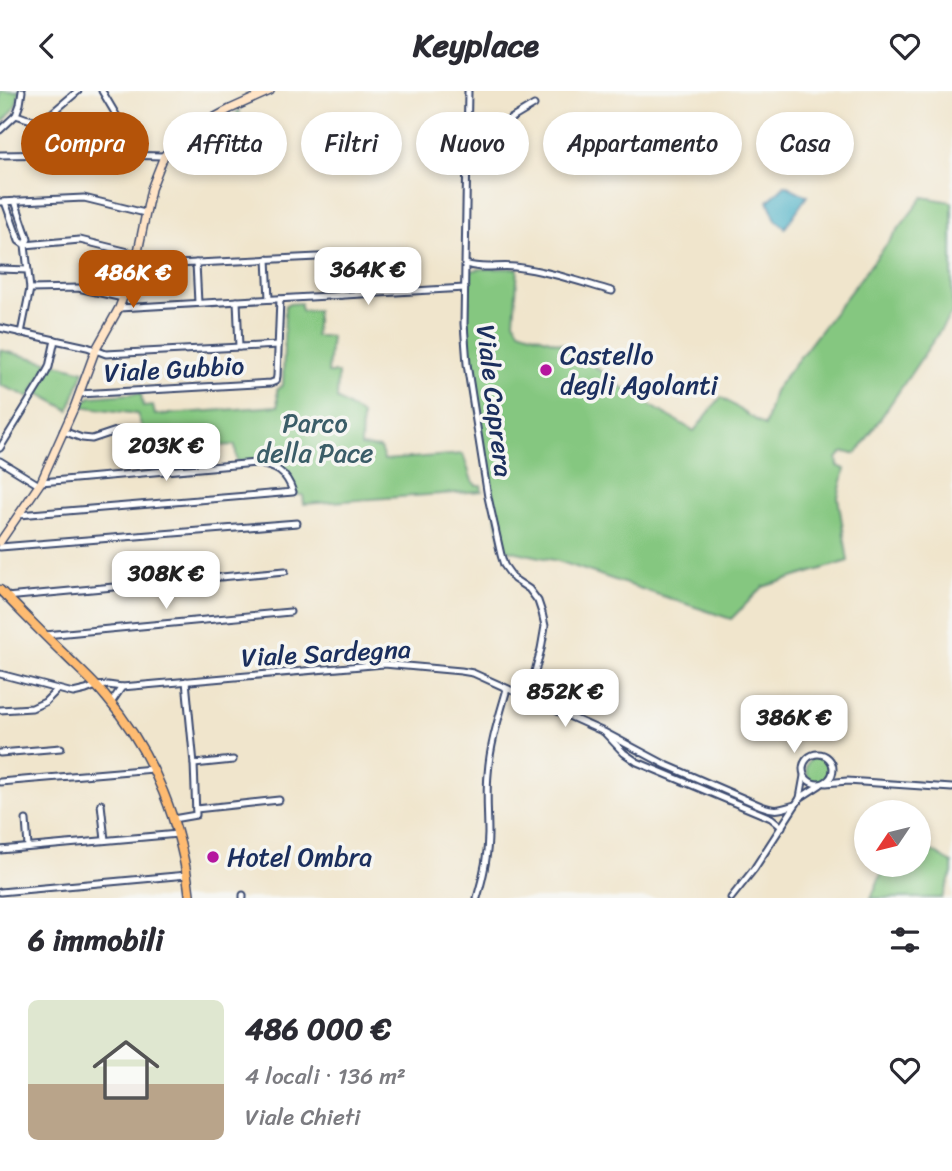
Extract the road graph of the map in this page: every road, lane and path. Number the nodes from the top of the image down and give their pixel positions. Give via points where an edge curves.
1 (22, 91) edge
2 (78, 91) edge
3 (102, 91) edge
4 (270, 91) edge
5 (468, 91) edge
6 (534, 105) dead end
7 (114, 112) edge
8 (224, 112) edge
9 (468, 112) edge
10 (522, 112) edge
11 (16, 115) junction
12 (0, 130) edge
13 (0, 155) edge
14 (163, 156) edge
15 (163, 159) edge
16 (467, 175) edge
17 (15, 201) junction
18 (2, 202) edge
19 (145, 213) junction
20 (25, 245) junction
21 (137, 254) junction
22 (267, 259) junction
23 (196, 263) junction
24 (466, 264) junction
25 (135, 266) junction
26 (0, 269) edge
27 (28, 270) junction
28 (465, 288) junction
29 (30, 289) junction
30 (612, 291) dead end
31 (341, 295) junction
32 (122, 298) junction
33 (269, 299) junction
34 (280, 299) junction
35 (237, 301) junction
36 (198, 303) junction
37 (119, 308) junction
38 (0, 328) edge
39 (21, 333) junction
40 (55, 340) junction
41 (278, 345) junction
42 (239, 347) junction
43 (95, 351) junction
44 (79, 394) junction
45 (140, 430) dead end
46 (63, 431) junction
47 (0, 448) edge
48 (0, 461) edge
49 (40, 483) junction
50 (19, 515) junction
51 (297, 523) dead end
52 (0, 544) edge
53 (285, 571) dead end
54 (3, 594) edge
55 (290, 612) dead end
56 (45, 635) junction
57 (0, 674) edge
58 (186, 681) junction
59 (96, 686) junction
60 (122, 687) junction
61 (57, 689) junction
62 (508, 689) junction
63 (528, 698) junction
64 (111, 703) junction
65 (0, 710) edge
66 (604, 732) junction
67 (61, 748) dead end
68 (0, 753) edge
69 (233, 760) dead end
70 (194, 764) junction
71 (153, 769) junction
72 (834, 769) junction
73 (804, 776) junction
74 (847, 781) junction
75 (0, 782) edge
76 (823, 784) junction
77 (952, 788) edge
78 (800, 798) junction
79 (279, 800) dead end
80 (101, 804) dead end
81 (796, 805) junction
82 (197, 809) junction
83 (173, 819) junction
84 (26, 820) dead end
85 (782, 827) junction
86 (178, 834) junction
87 (105, 840) junction
88 (28, 847) junction
89 (0, 850) edge
90 (187, 874) junction
91 (0, 892) edge
92 (190, 898) edge
93 (477, 898) edge
94 (731, 898) edge

1 - 11 street
2 - 11 street via 40,121
3 - 7 street
4 - 8 street
5 - 9 street, Viale Caprera
6 - 10 street
11 - 12 street
13 - 14 street
15 - 19 street
16 - 24 street, Viale Caprera
17 - 18 street
17 - 19 street via 84,198
17 - 20 street via 28,239
18 - 20 street
19 - 21 street
20 - 21 street via 80,240
20 - 27 street
21 - 25 street
22 - 23 street
22 - 31 street via 338,256
22 - 33 street
23 - 25 street
23 - 36 street
24 - 28 street, Viale Caprera
24 - 30 street via 543,272
25 - 32 street
26 - 27 street
27 - 29 street
28 - 31 street
28 - 63 street, Viale Caprera via 467,364 501,555 514,579 538,601 544,626
29 - 32 street via 78,288
29 - 39 street
31 - 34 street
32 - 37 street
33 - 34 street
33 - 35 street
34 - 41 street
35 - 36 street
35 - 42 street
36 - 37 street
37 - 43 street
38 - 39 street
39 - 40 street
40 - 43 street
40 - 47 street via 42,380
41 - 42 street
41 - 44 street, Viale Gubbio via 278,376 271,383
42 - 43 street
43 - 44 street
44 - 46 street
45 - 46 street via 92,439
46 - 49 street
48 - 49 street
49 - 50 street
49 - 50 street via 256,463 283,473 293,492
50 - 52 street
51 - 52 street
53 - 54 street
54 - 56 main road
55 - 56 street
56 - 59 main road
57 - 61 street, Viale Sardegna
58 - 60 street, Viale Sardegna
58 - 62 street, Viale Sardegna via 384,664 473,673
58 - 70 street
59 - 60 street, Viale Sardegna
59 - 61 street, Viale Sardegna via 73,693
59 - 64 main road
60 - 64 street
61 - 65 street via 32,708
62 - 63 street, Viale Sardegna
62 - 93 street via 490,755 487,849
63 - 66 street, Viale Sardegna
64 - 71 main road
66 - 81 street, Viale Sardegna via 761,807 773,811
66 - 85 street, Viale Sardegna via 637,762 772,818
67 - 68 street
69 - 70 street
70 - 82 street
71 - 75 street
71 - 83 main road
72 - 73 street via 830,759 817,754 804,764
72 - 74 street
72 - 76 street
73 - 76 street via 811,783
73 - 78 street
74 - 76 street
74 - 77 street
76 - 78 street
78 - 81 street
79 - 82 street
80 - 87 street
81 - 85 street
82 - 83 street via 196,815
83 - 86 main road
84 - 88 street
85 - 94 street
86 - 87 street
86 - 90 main road
87 - 88 street
88 - 89 street
90 - 91 street
90 - 92 main road

